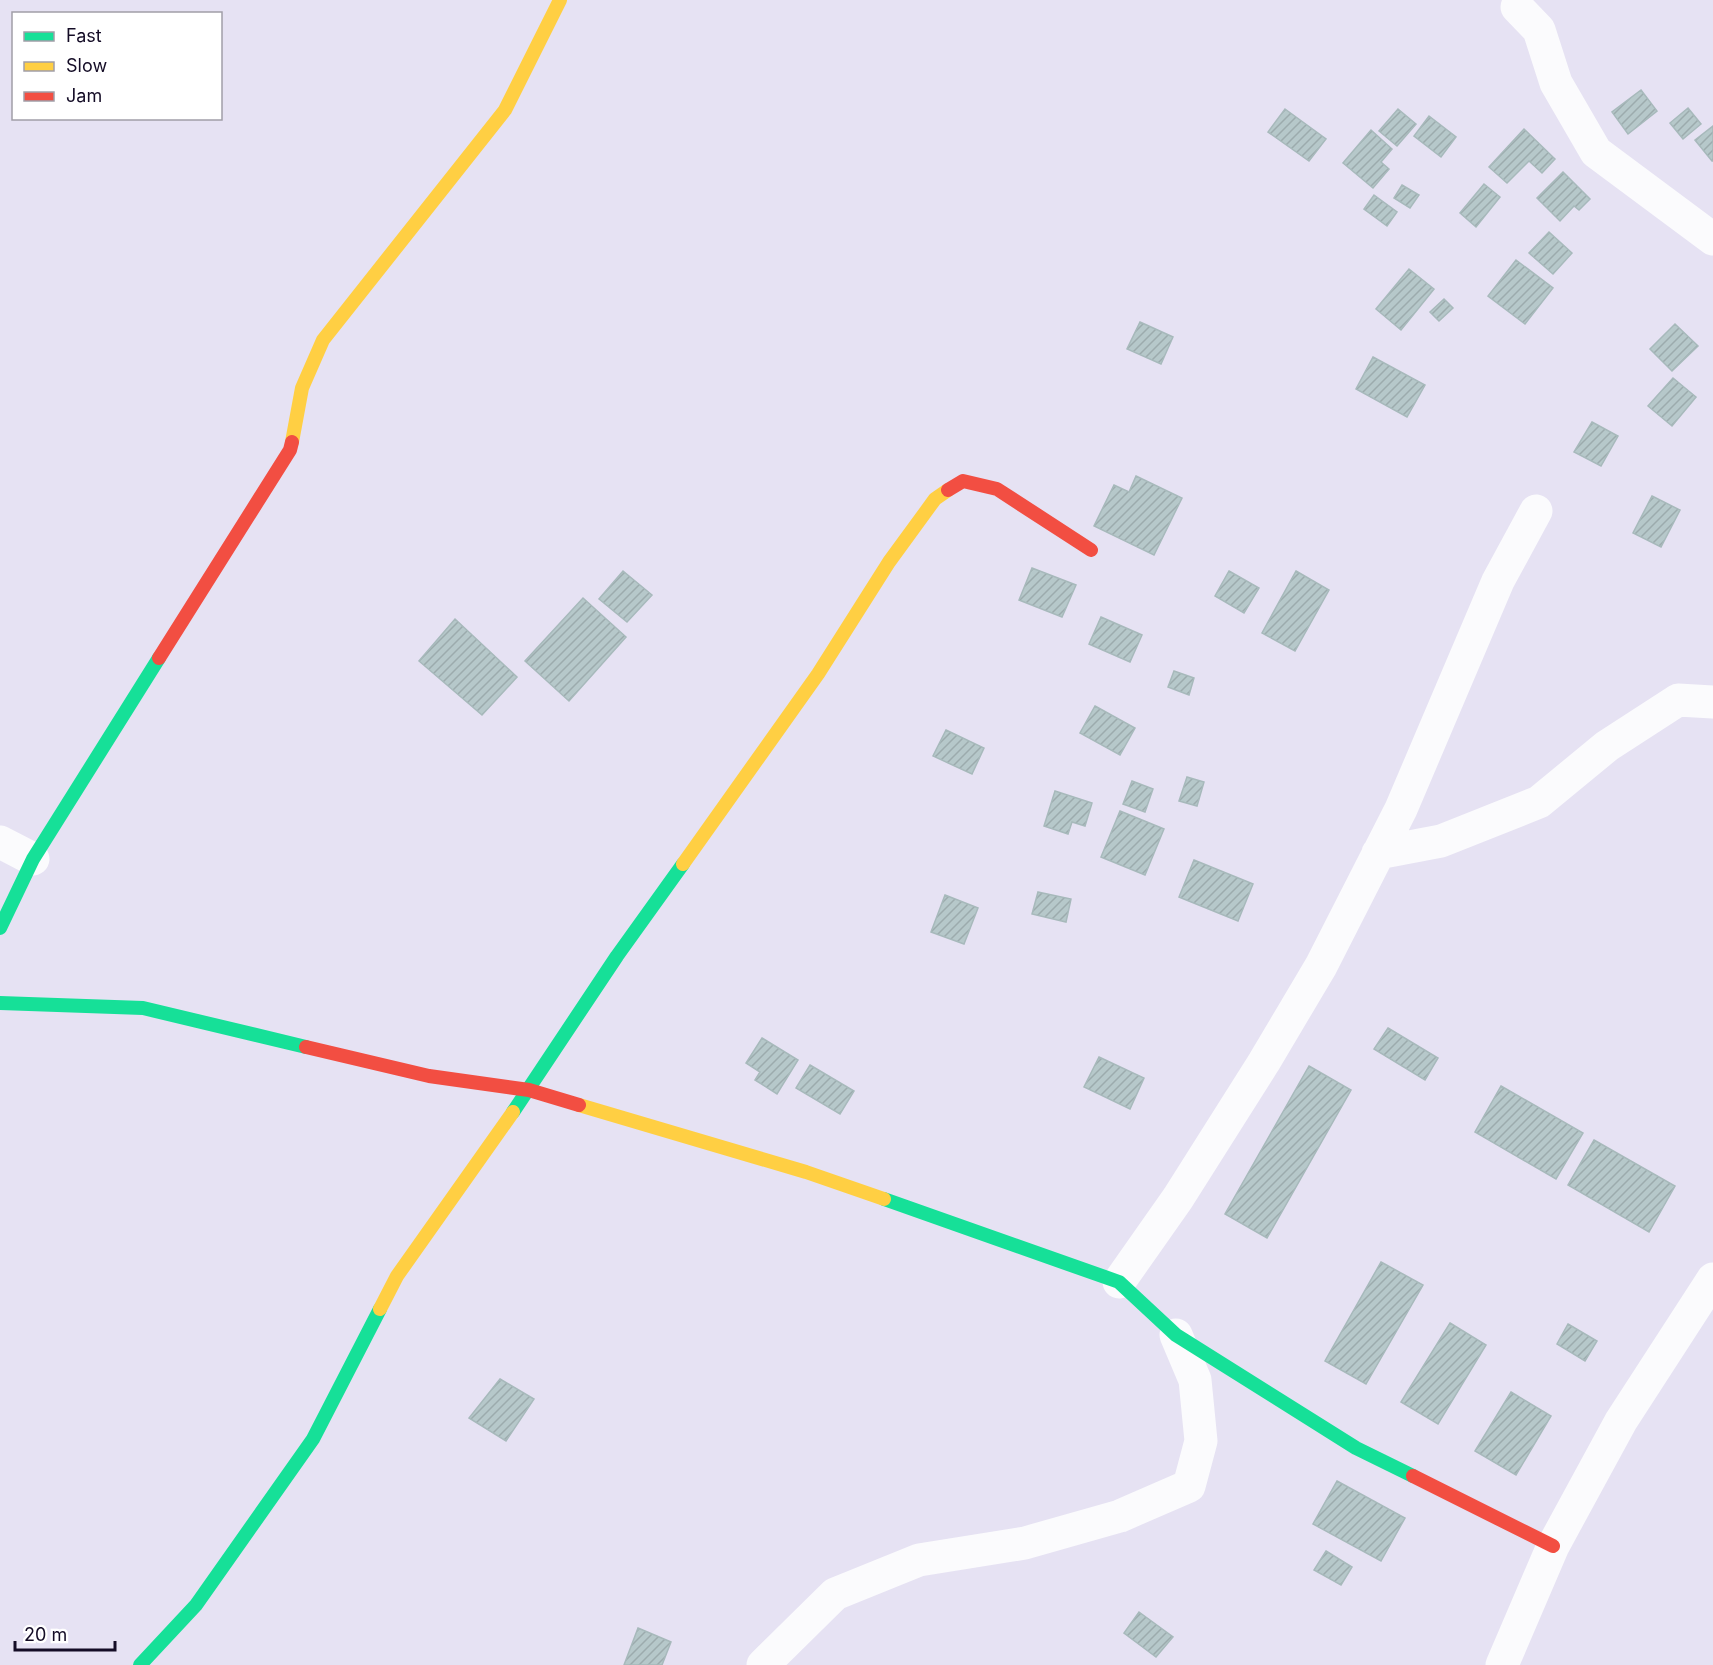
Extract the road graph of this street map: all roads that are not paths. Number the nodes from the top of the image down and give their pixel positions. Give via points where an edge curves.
1 (561, 0) edge
2 (1517, 7) dead end
3 (1713, 239) edge
4 (1536, 511) dead end
5 (1091, 550) dead end
6 (1713, 702) edge
7 (0, 843) edge
8 (1378, 853) junction
9 (33, 859) junction
10 (0, 928) edge
11 (0, 1003) edge
12 (529, 1090) junction
13 (1713, 1279) edge
14 (1119, 1282) junction
15 (1176, 1335) junction
16 (1553, 1546) junction
17 (140, 1665) edge
18 (763, 1665) edge
19 (1502, 1665) edge

1 - 9 street via 505,110 324,340 302,388 290,450
2 - 3 street via 1539,30 1556,83 1596,152
4 - 8 street via 1498,581 1401,809
5 - 12 street via 997,489 963,481 935,499 889,562 818,674 616,956
6 - 8 street via 1678,700 1607,746 1539,802 1441,841
7 - 9 street
8 - 14 street via 1321,966 1264,1062 1178,1198
9 - 10 street
11 - 12 street via 143,1008 429,1076
12 - 14 street via 806,1172
12 - 17 street via 397,1276 313,1438 196,1605
13 - 16 street via 1621,1421
14 - 15 street
15 - 16 street via 1356,1448
15 - 18 street via 1195,1380 1201,1441 1189,1486 1120,1516 1025,1543 919,1560 835,1594
16 - 19 street

